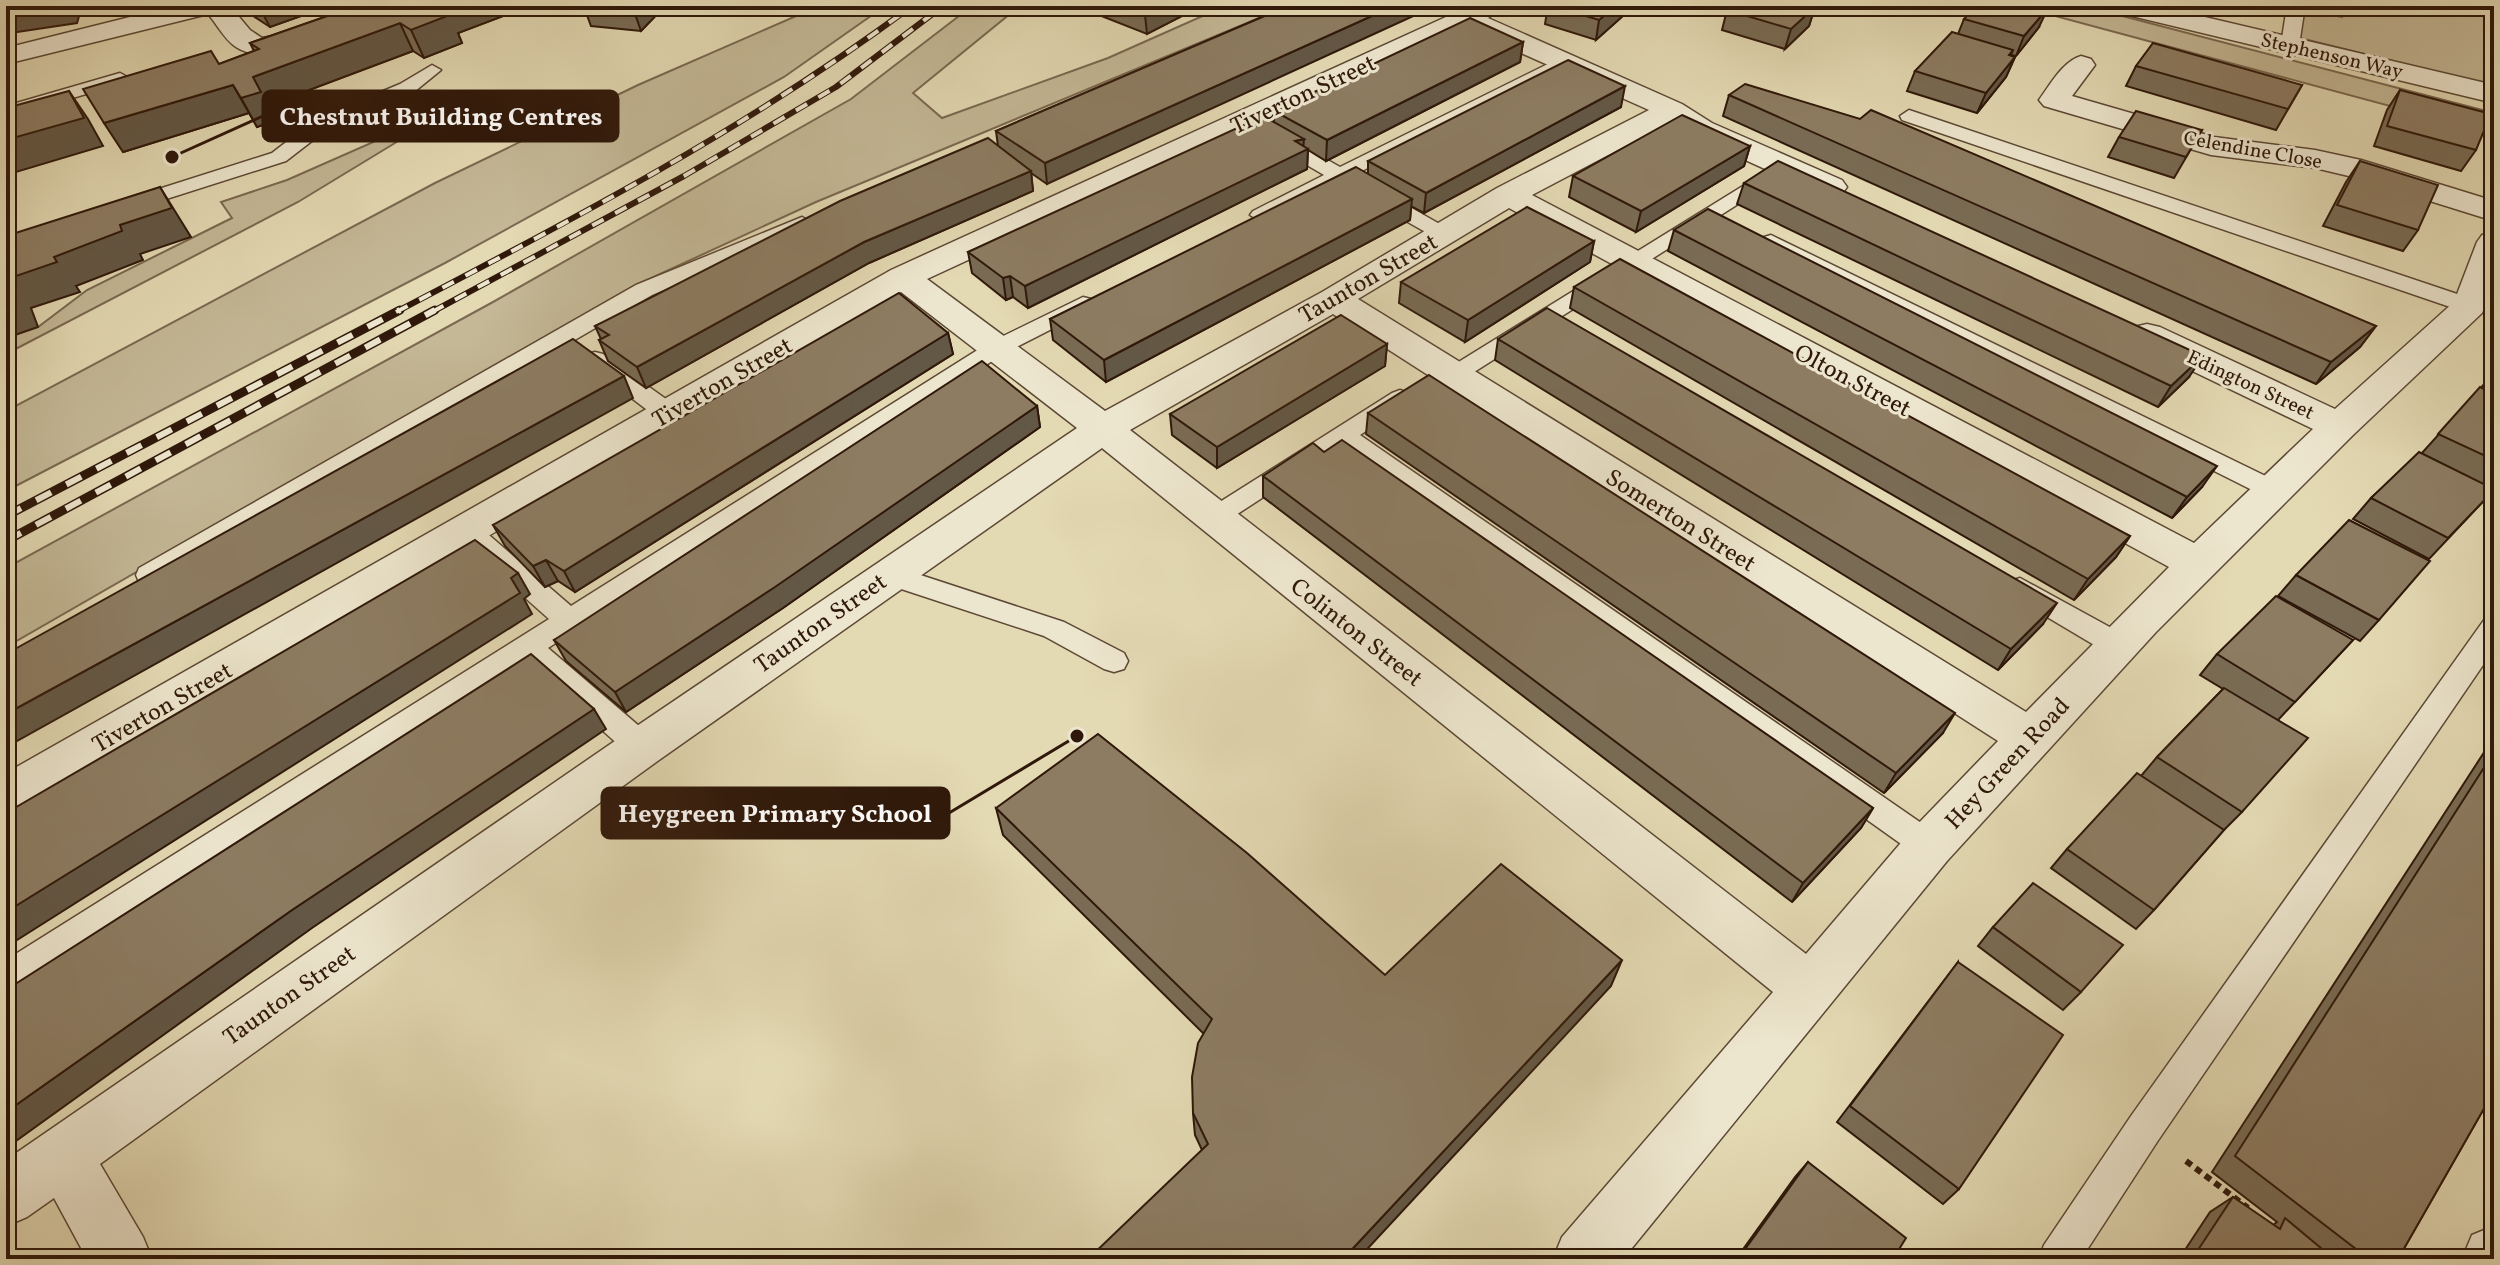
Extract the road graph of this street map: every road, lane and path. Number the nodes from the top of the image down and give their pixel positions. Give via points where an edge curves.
1 (206, 6) edge
2 (216, 6) edge
3 (391, 6) edge
4 (2124, 6) edge
5 (2296, 6) edge
6 (1477, 11) edge
7 (2290, 45) junction
8 (6, 56) edge
9 (1566, 60) junction
10 (2081, 65) dead end
11 (432, 70) dead end
12 (133, 75) edge
13 (2494, 94) edge
14 (1672, 110) junction
15 (6, 112) edge
16 (1909, 116) dead end
17 (1244, 121) junction
18 (1785, 166) junction
19 (1339, 175) junction
20 (1508, 195) junction
21 (1856, 199) edge
22 (2494, 211) edge
23 (828, 212) edge
24 (1712, 212) junction
25 (101, 214) edge
26 (1243, 223) edge
27 (1443, 234) junction
28 (2494, 242) edge
29 (1632, 262) junction
30 (903, 277) junction
31 (1105, 293) edge
32 (1334, 299) junction
33 (2482, 310) edge
34 (1549, 315) junction
35 (2126, 326) edge
36 (1576, 331) edge
37 (564, 337) junction
38 (995, 349) junction
39 (1448, 373) junction
40 (668, 413) junction
41 (2339, 426) junction
42 (1103, 429) junction
43 (1343, 435) junction
44 (2275, 491) junction
45 (1213, 518) junction
46 (466, 530) junction
47 (2198, 564) junction
48 (1995, 574) edge
49 (890, 575) junction
50 (128, 587) edge
51 (570, 621) junction
52 (2494, 627) edge
53 (2116, 644) junction
54 (529, 648) junction
55 (1114, 661) dead end
56 (2030, 738) junction
57 (642, 747) junction
58 (8, 792) edge
59 (1929, 846) junction
60 (6, 979) edge
61 (1809, 989) junction
62 (2144, 1129) junction
63 (63, 1157) junction
64 (6, 1196) edge
65 (2255, 1213) edge
66 (121, 1259) edge
67 (1584, 1259) edge
68 (2058, 1259) edge

1 - 8 street
2 - 3 street via 246,41 257,46 293,41
4 - 7 street, Stephenson Way
5 - 7 lane
6 - 9 street
6 - 17 street, Tiverton Street
7 - 13 street, Stephenson Way
9 - 14 street
9 - 19 lane
10 - 22 street, Celendine Close via 2047,108 2211,146 2361,169
11 - 25 lane via 407,88 323,123 279,157
12 - 15 lane
14 - 18 street via 1701,129
14 - 20 street, Taunton Street
16 - 33 lane
17 - 19 lane
17 - 30 street, Tiverton Street
18 - 21 street
18 - 24 lane
19 - 26 lane
19 - 27 lane
20 - 27 street, Taunton Street
20 - 29 street, Olton Street
23 - 37 lane via 644,290
24 - 29 lane
24 - 44 lane
27 - 32 street, Taunton Street
28 - 33 street
29 - 34 lane
29 - 47 street, Olton Street
30 - 38 street, Colinton Street
30 - 40 street, Tiverton Street
31 - 38 lane
32 - 39 street, Somerton Street
32 - 42 street, Taunton Street
33 - 41 street, Hey Green Road
34 - 36 lane
34 - 39 lane
35 - 41 street, Edington Street
37 - 40 lane
37 - 50 lane
38 - 42 street, Colinton Street
38 - 51 lane
39 - 43 lane
39 - 56 street, Somerton Street
40 - 46 street, Tiverton Street
41 - 44 street, Hey Green Road
42 - 45 street, Colinton Street
42 - 49 street, Taunton Street
43 - 45 lane
43 - 59 lane
44 - 47 street, Hey Green Road
45 - 61 street, Colinton Street
46 - 51 lane
46 - 58 street, Tiverton Street
47 - 53 street, Hey Green Road
48 - 53 lane
49 - 55 lane via 1054,629
49 - 57 street, Taunton Street
51 - 54 lane
52 - 62 lane
53 - 56 street, Hey Green Road
54 - 57 lane
54 - 60 lane
56 - 59 street, Hey Green Road
57 - 63 street, Taunton Street
59 - 61 street, Hey Green Road
61 - 67 street, Hey Green Road
62 - 65 path
62 - 68 lane
63 - 64 street, Taunton Street
63 - 66 street

